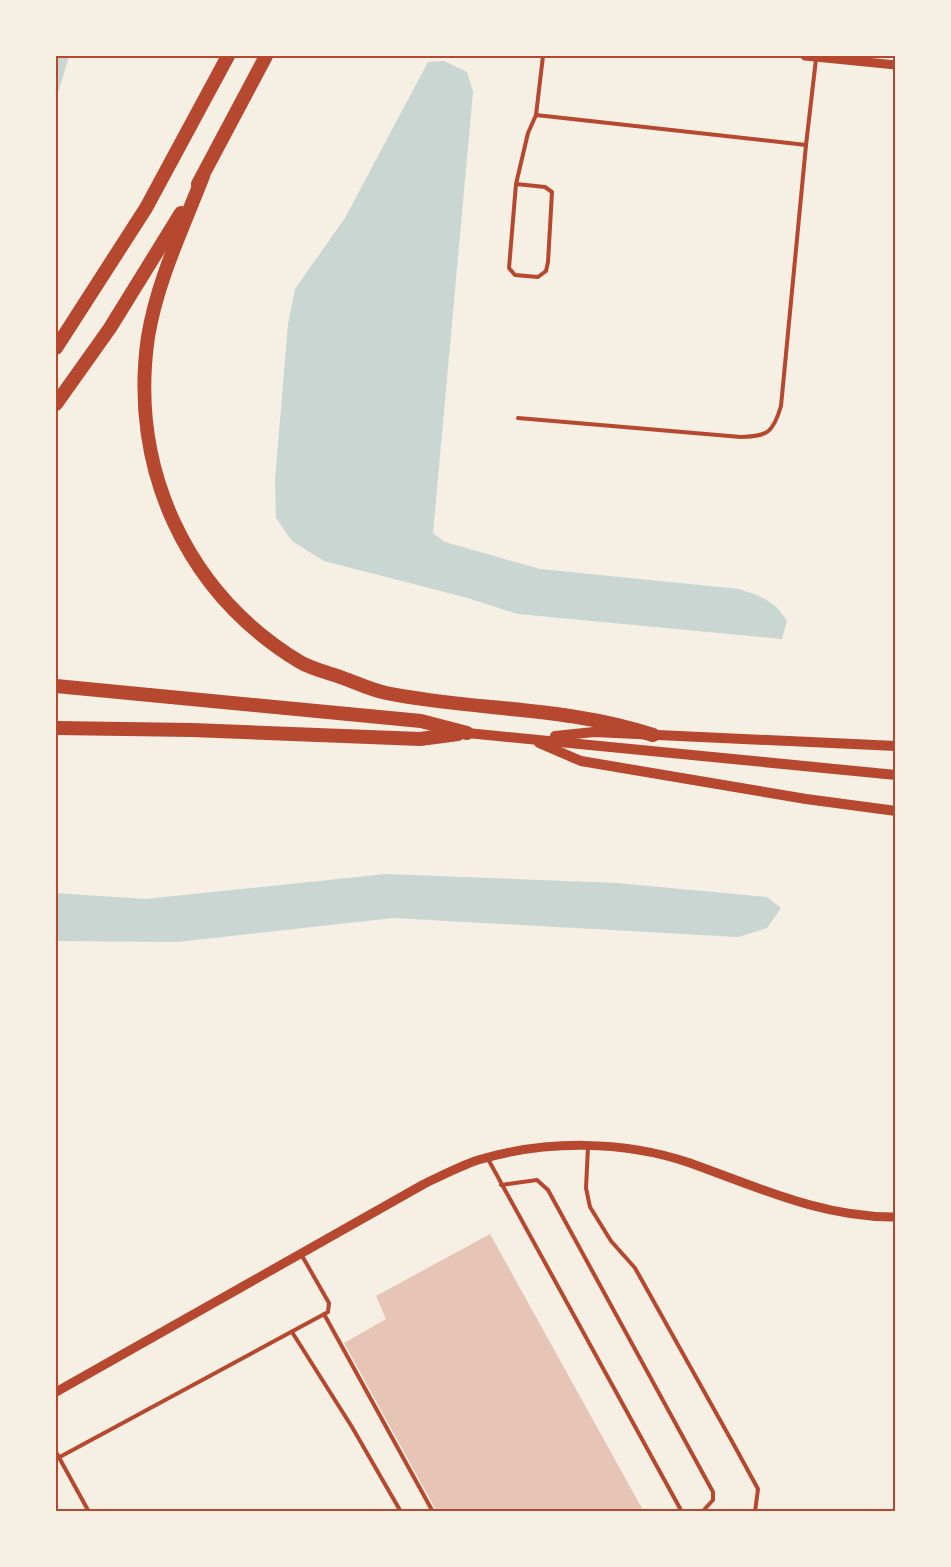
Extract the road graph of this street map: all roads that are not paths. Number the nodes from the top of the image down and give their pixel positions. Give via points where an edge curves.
1 (228, 56) edge
2 (266, 56) edge
3 (543, 56) edge
4 (805, 56) edge
5 (816, 57) edge
6 (896, 65) edge
7 (536, 115) junction
8 (806, 145) junction
9 (203, 176) junction
10 (516, 184) junction
11 (56, 348) edge
12 (56, 404) edge
13 (518, 418) dead end
14 (56, 686) edge
15 (56, 728) edge
16 (467, 733) junction
17 (653, 735) junction
18 (528, 739) junction
19 (896, 746) edge
20 (896, 775) edge
21 (896, 811) edge
22 (588, 1146) junction
23 (488, 1158) junction
24 (501, 1185) junction
25 (896, 1217) edge
26 (301, 1254) junction
27 (324, 1314) junction
28 (292, 1332) junction
29 (56, 1392) edge
30 (56, 1452) edge
31 (57, 1459) edge
32 (89, 1512) edge
33 (401, 1512) edge
34 (433, 1512) edge
35 (682, 1512) edge
36 (702, 1512) edge
37 (755, 1512) edge

1 - 11 highway via 146,208
2 - 9 highway
3 - 7 lane
4 - 5 street
5 - 6 street
5 - 8 lane
7 - 8 lane
7 - 10 lane
8 - 13 lane via 781,406 771,430 760,436 741,437
9 - 12 highway via 110,328
9 - 17 highway via 155,300 143,393 149,454 172,521 207,580 253,628 301,663 383,693 558,713 615,722
10 - 10 lane via 509,268 515,275 538,277 546,271 548,262 552,192 545,187
14 - 16 highway via 421,721
15 - 16 highway via 420,739
16 - 18 main road
17 - 18 main road via 594,732
17 - 19 main road
18 - 20 main road
18 - 21 main road via 581,761
22 - 23 street via 530,1149
22 - 25 street via 635,1150 687,1162 824,1211
22 - 37 lane via 586,1188 590,1207 611,1241 635,1268 739,1454 758,1490
23 - 24 lane
23 - 26 street via 424,1184
24 - 35 lane
24 - 36 lane via 537,1180 548,1190 713,1492 713,1500
26 - 27 lane via 329,1303
26 - 29 street
27 - 28 lane
27 - 34 lane
28 - 31 lane
28 - 33 lane
30 - 31 lane
31 - 32 lane

